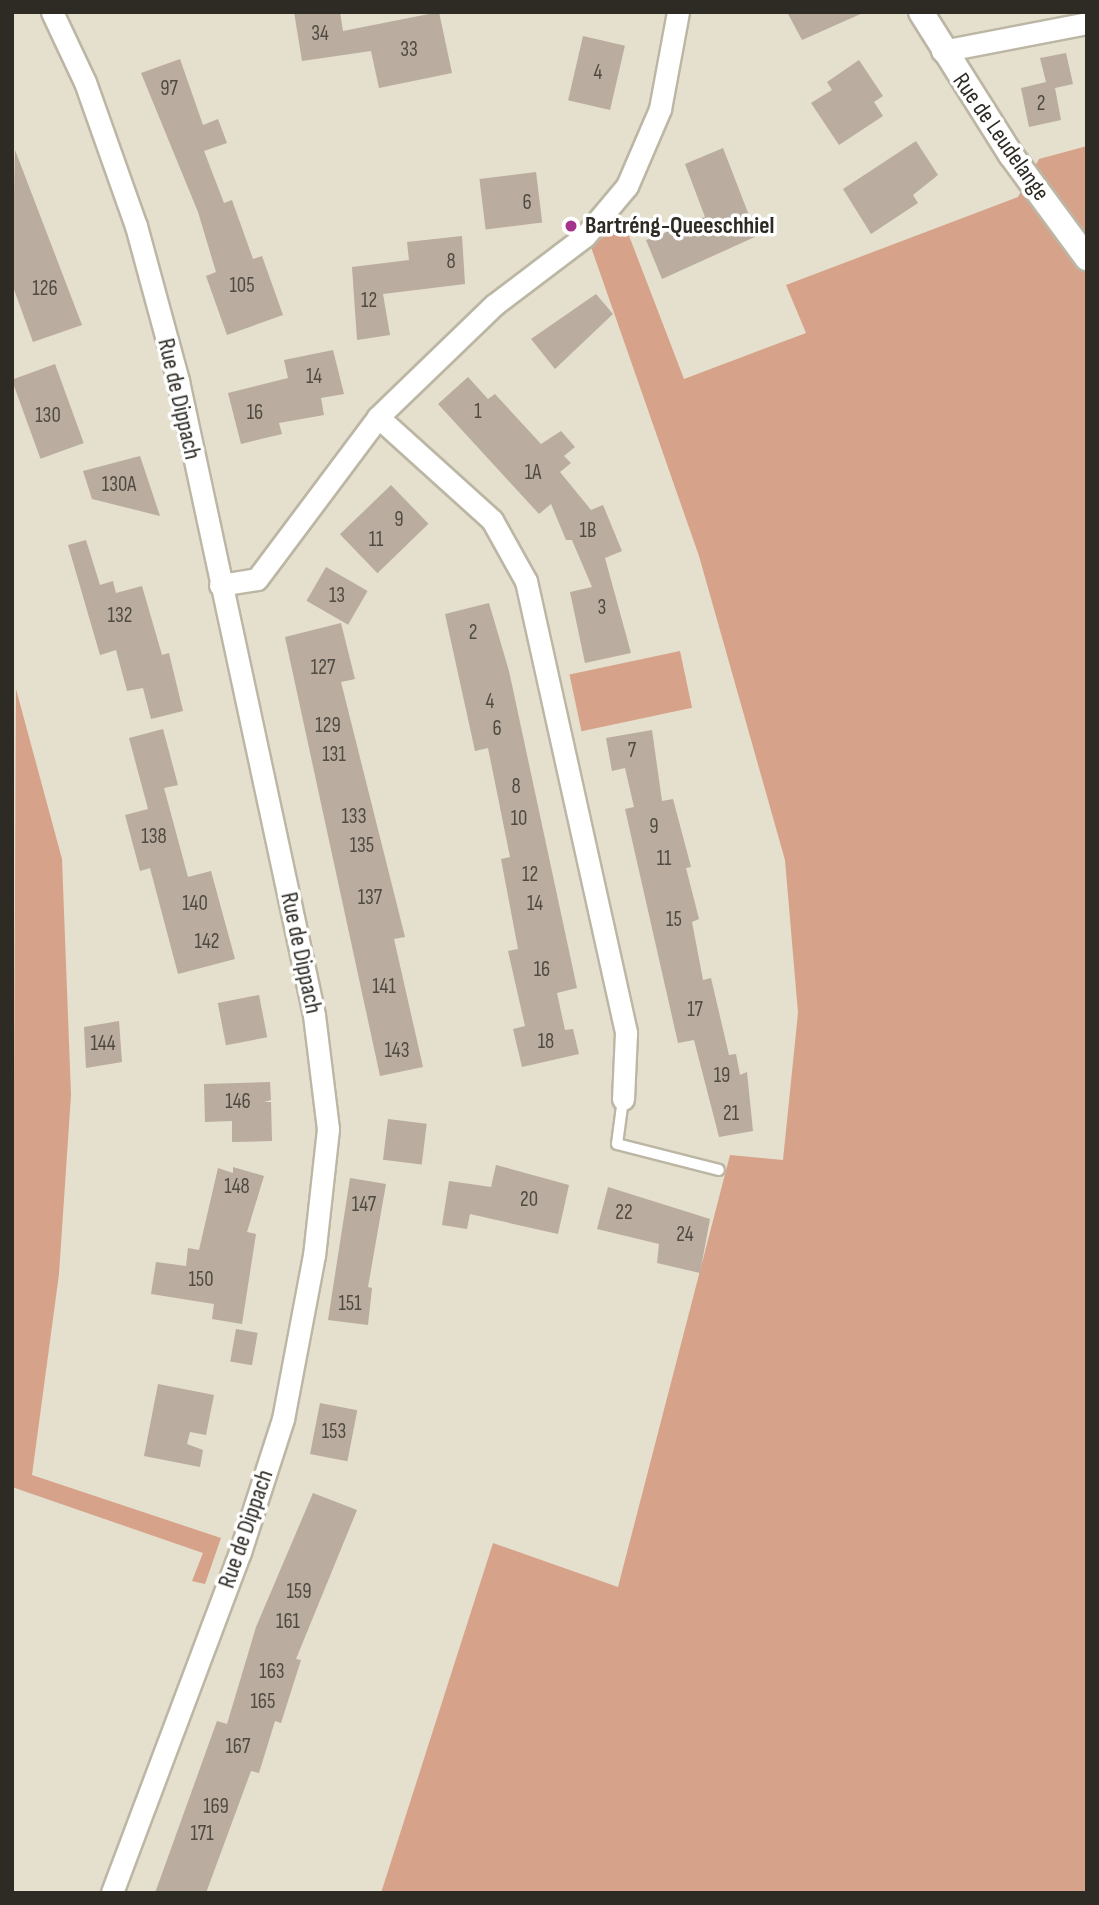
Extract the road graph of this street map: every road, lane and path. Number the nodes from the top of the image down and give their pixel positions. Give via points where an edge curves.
1 (52, 12) edge
2 (678, 12) edge
3 (922, 12) edge
4 (1087, 23) edge
5 (942, 51) junction
6 (1087, 258) edge
7 (378, 417) junction
8 (220, 585) junction
9 (623, 1099) joint
10 (719, 1170) dead end
11 (112, 1893) edge

1 - 8 street, Rue de Dippach via 85,82 136,226 178,381
2 - 7 street via 660,109 627,187 585,236 494,304
3 - 5 street, Rue de Leudelange
4 - 5 street
5 - 6 street, Rue de Leudelange
7 - 8 street via 257,579
7 - 9 street via 492,520 526,581 626,1033
8 - 11 street, Rue de Dippach via 325,1074 324,1191 283,1419 240,1552
9 - 10 lane via 617,1144

